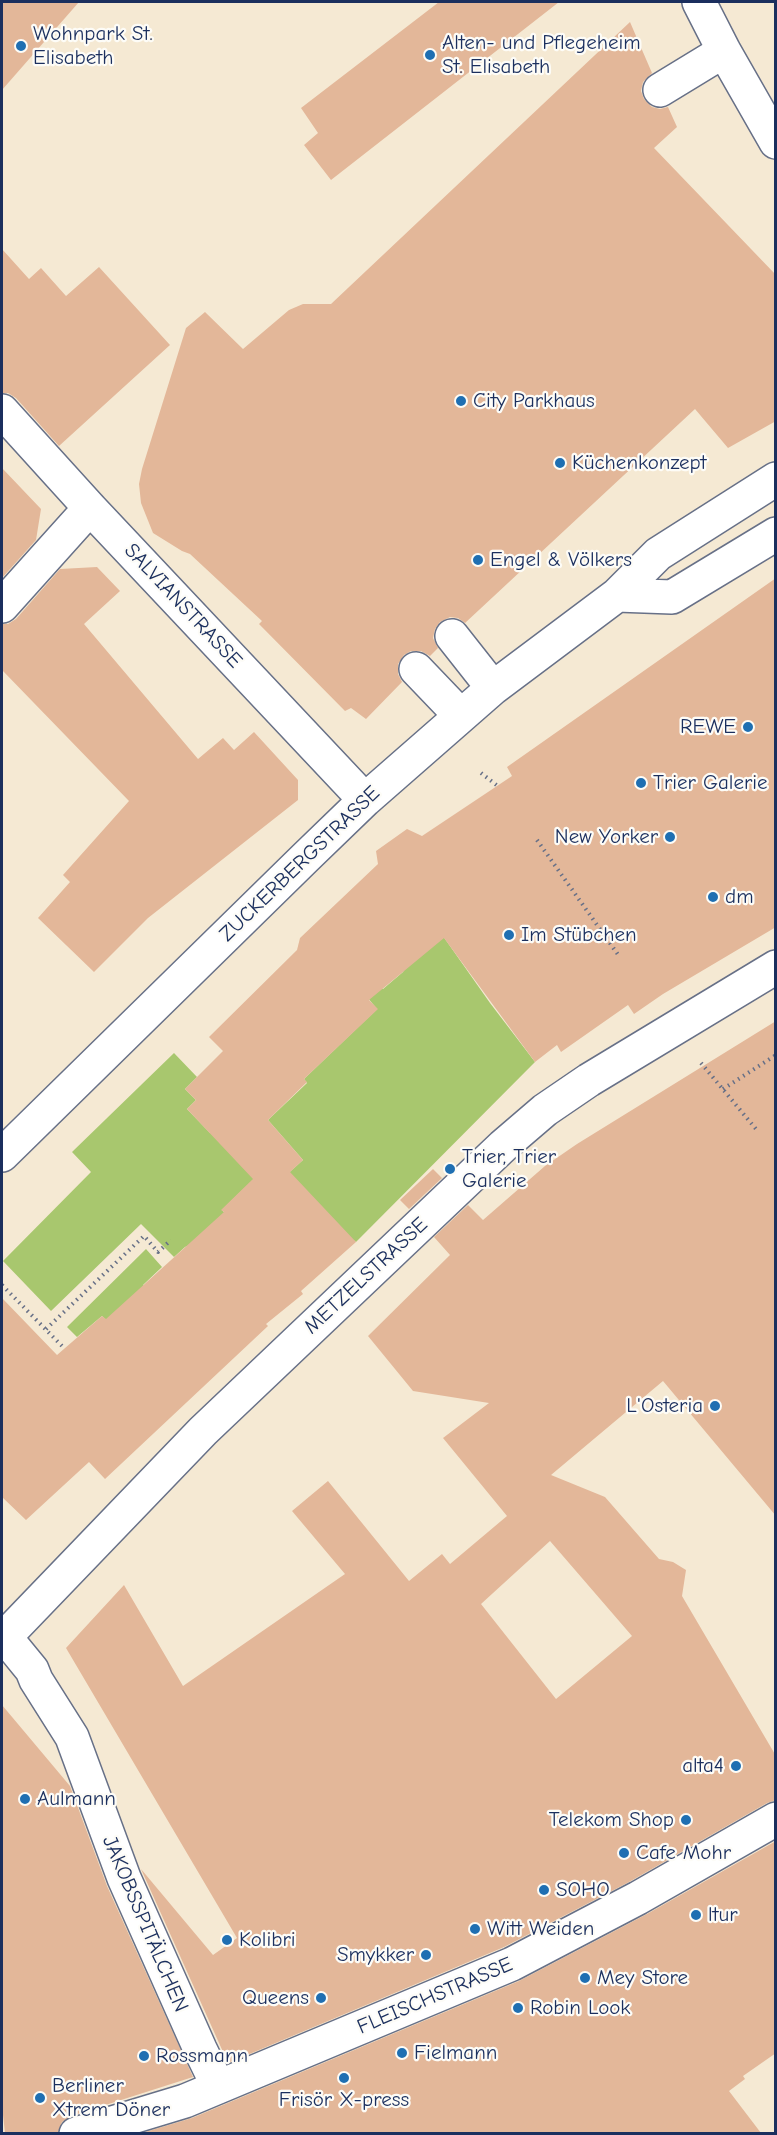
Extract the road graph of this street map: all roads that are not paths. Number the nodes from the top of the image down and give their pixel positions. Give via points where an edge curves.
1 (699, 2) edge
2 (724, 51) junction
3 (660, 90) dead end
4 (776, 142) edge
5 (2, 411) edge
6 (776, 479) edge
7 (90, 508) junction
8 (776, 534) edge
9 (617, 595) junction
10 (2, 606) edge
11 (452, 636) dead end
12 (416, 669) dead end
13 (493, 688) junction
14 (461, 716) junction
15 (366, 800) junction
16 (776, 968) edge
17 (2, 1155) edge
18 (3, 1638) edge
19 (776, 1819) edge
20 (219, 2086) junction
21 (76, 2133) edge

1 - 2 street
2 - 3 street
2 - 4 street
5 - 7 street, SALVIANSTRASSE
6 - 9 street, ZUCKERBERGSTRASSE via 658,554
7 - 10 street
7 - 15 street, SALVIANSTRASSE
8 - 9 street via 672,597
9 - 13 street, ZUCKERBERGSTRASSE
11 - 13 street
12 - 14 street
13 - 14 street, ZUCKERBERGSTRASSE
14 - 15 street, ZUCKERBERGSTRASSE
15 - 17 street, ZUCKERBERGSTRASSE
16 - 18 street, METZELSTRASSE via 589,1080 503,1146 203,1431
18 - 20 street, JAKOBSSPITÄLCHEN via 32,1670 72,1737 124,1878
19 - 20 street, FLEISCHSTRASSE via 512,1964
20 - 21 street, FLEISCHSTRASSE via 184,2101

